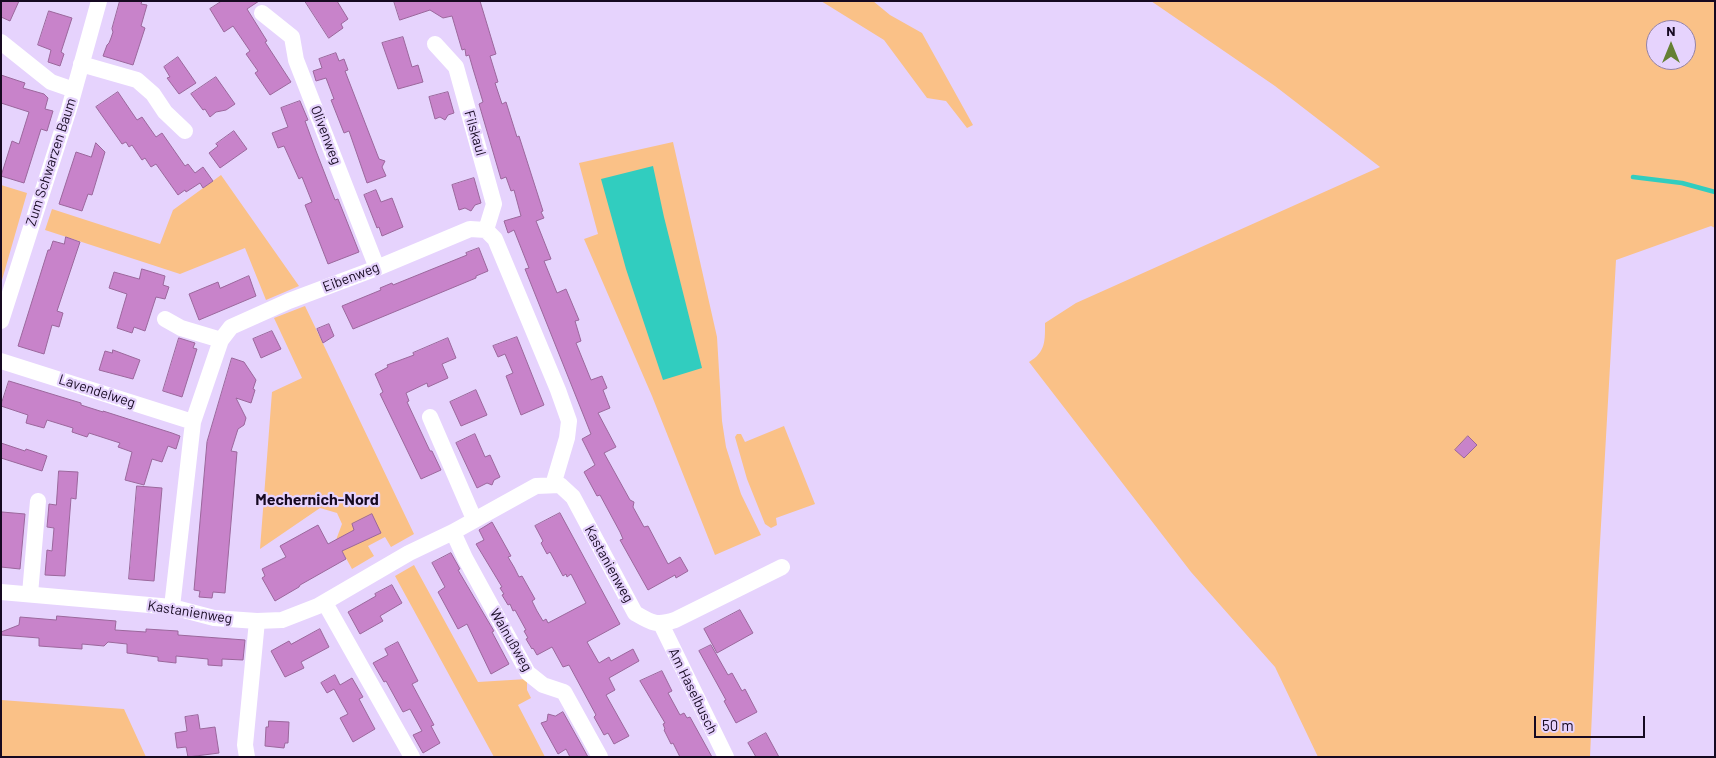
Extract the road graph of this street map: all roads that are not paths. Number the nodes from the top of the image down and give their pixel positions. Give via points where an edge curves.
1 (99, 1) edge
2 (262, 13) dead end
3 (1, 42) edge
4 (435, 44) dead end
5 (81, 64) junction
6 (74, 90) junction
7 (185, 131) dead end
8 (486, 230) junction
9 (378, 268) junction
10 (165, 319) dead end
11 (1, 322) edge
12 (221, 340) junction
13 (1, 360) edge
14 (430, 418) dead end
15 (192, 422) junction
16 (553, 485) junction
17 (38, 501) dead end
18 (474, 519) junction
19 (453, 532) junction
20 (782, 567) dead end
21 (3, 591) edge
22 (30, 594) junction
23 (325, 603) junction
24 (172, 607) junction
25 (257, 621) junction
26 (661, 624) junction
27 (247, 757) edge
28 (412, 757) edge
29 (600, 757) edge
30 (726, 757) edge

1 - 5 street, Zum Schwarzen Baum
2 - 9 street, Olivenweg via 292,37 296,60
3 - 6 street via 51,82
4 - 8 street, Filskaul via 456,67 494,204
5 - 6 street, Zum Schwarzen Baum
5 - 7 street via 137,80
6 - 11 street, Zum Schwarzen Baum
8 - 9 street, Eibenweg via 470,229
8 - 16 street via 495,239 568,421 567,438
9 - 12 street, Eibenweg via 289,301 231,327
10 - 12 street via 181,328
12 - 15 street, Eibenweg
13 - 15 street, Lavendelweg
14 - 18 street
15 - 24 street, Eibenweg
16 - 18 street, Kastanienweg via 536,486
16 - 26 street, Kastanienweg via 560,485 573,497 635,613
17 - 22 street
18 - 19 street, Kastanienweg
19 - 23 street, Kastanienweg via 409,553
19 - 29 street, Walnußweg via 528,673 543,685 564,692
20 - 26 street
21 - 22 street, Kastanienweg
22 - 24 street, Kastanienweg
23 - 25 street, Kastanienweg via 282,620
23 - 28 street
24 - 25 street, Kastanienweg via 214,618
25 - 27 street via 245,745
26 - 30 street, Am Haselbusch

